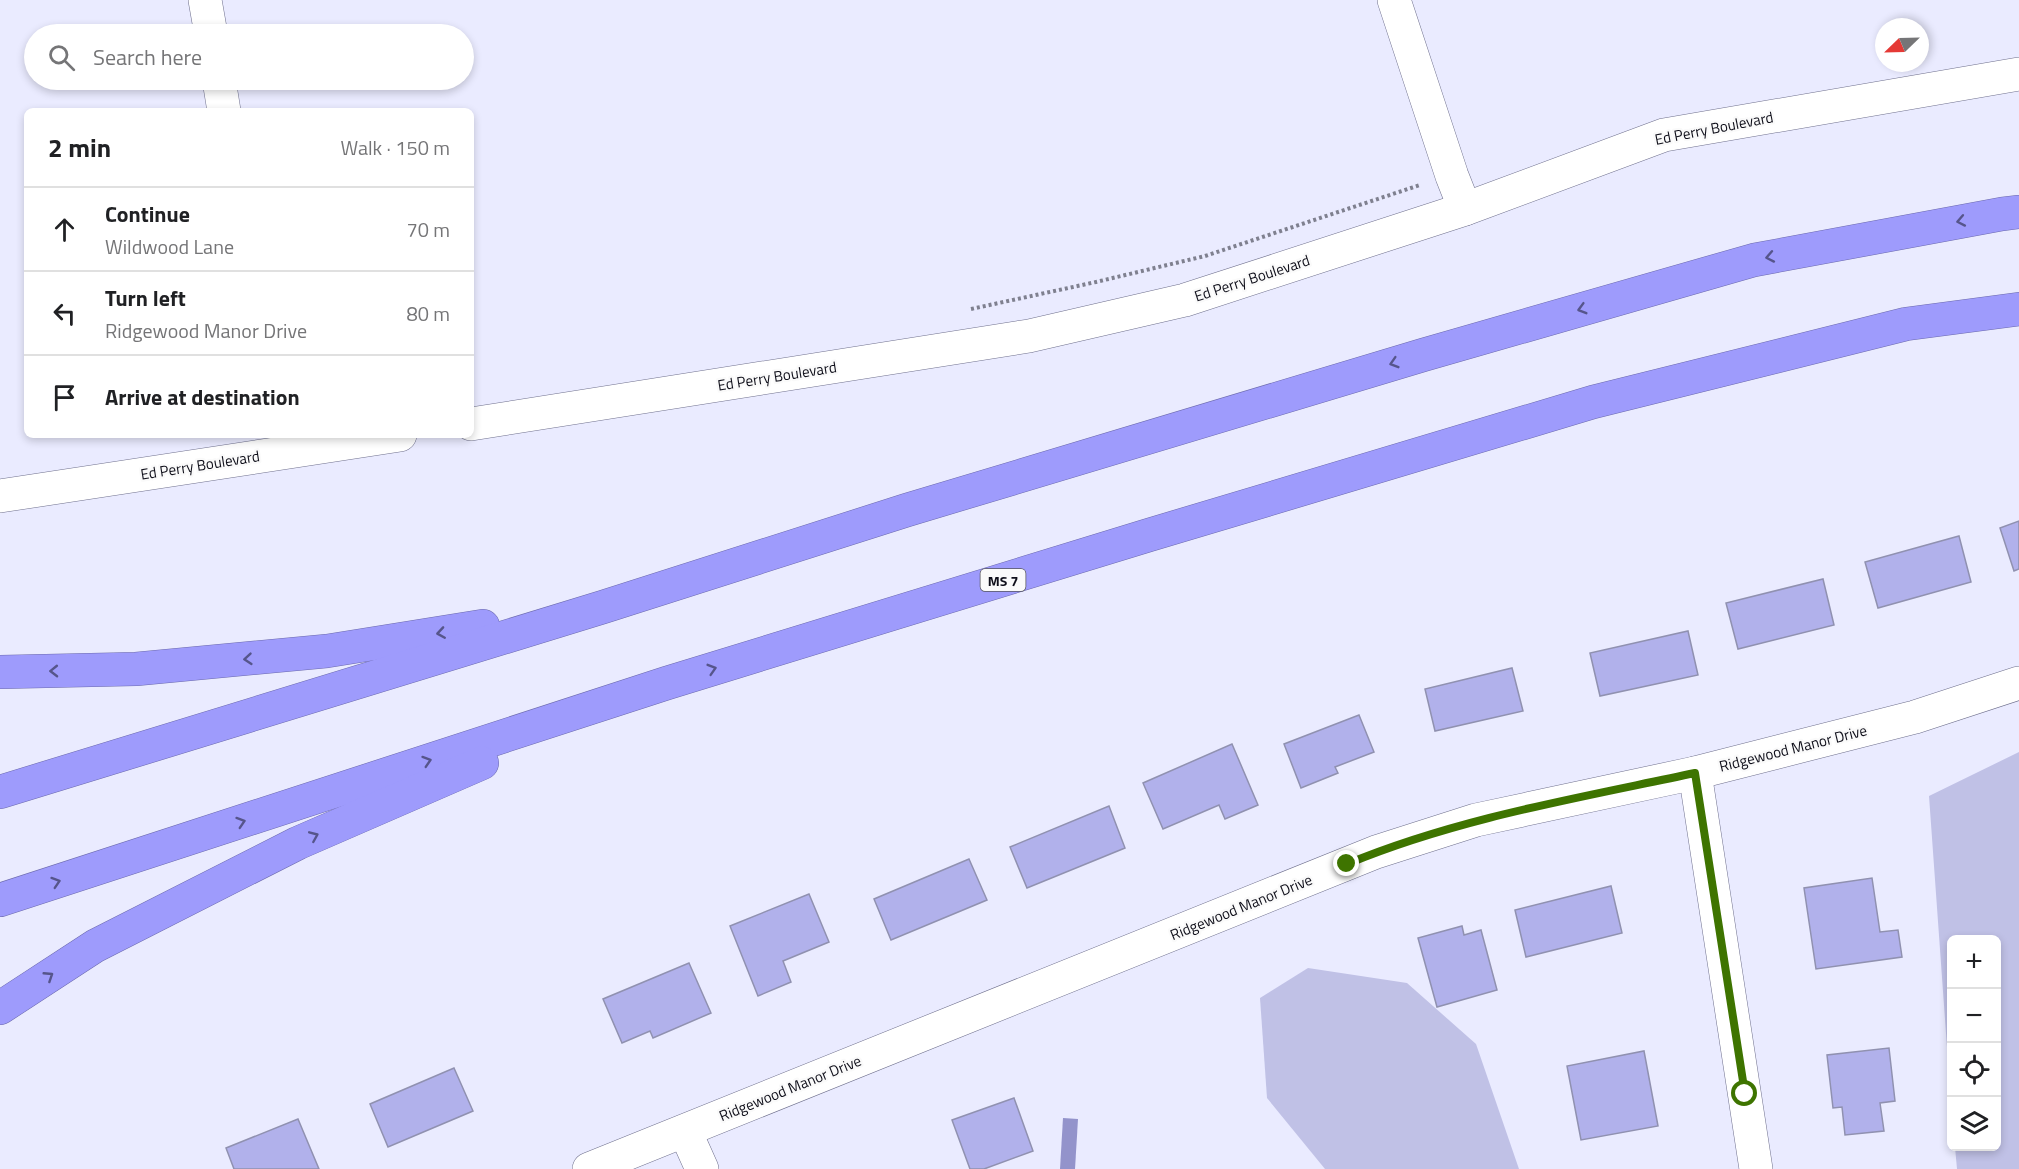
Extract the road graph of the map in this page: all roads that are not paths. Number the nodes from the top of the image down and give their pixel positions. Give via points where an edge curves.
1 (205, 0) edge
2 (1394, 0) edge
3 (209, 24) edge
4 (2019, 74) edge
5 (221, 90) edge
6 (224, 108) edge
7 (1465, 209) junction
8 (2019, 212) edge
9 (2019, 309) edge
10 (474, 424) edge
11 (361, 438) edge
12 (284, 444) edge
13 (0, 496) edge
14 (603, 607) junction
15 (0, 672) edge
16 (667, 683) junction
17 (2019, 683) edge
18 (1695, 773) junction
19 (0, 792) edge
20 (0, 900) edge
21 (0, 1008) edge
22 (685, 1131) junction
23 (589, 1169) edge
24 (702, 1169) edge
25 (1756, 1169) edge

1 - 3 street
2 - 7 street
4 - 7 street, Ed Perry Boulevard via 1664,135
5 - 6 street
7 - 10 street, Ed Perry Boulevard via 1185,300 1029,336
8 -> 14 highway via 1754,260 907,510
16 -> 9 highway, MS 7 via 1593,402 1906,324
11 - 12 street, Ed Perry Boulevard
12 - 13 street, Ed Perry Boulevard
14 -> 15 highway via 327,651 136,669
14 - 19 highway
20 -> 16 highway, MS 7
21 -> 16 highway via 95,946 298,843
17 - 18 street, Ridgewood Manor Drive via 1915,717
18 - 22 street, Ridgewood Manor Drive via 1476,820 1376,852
18 - 25 street
22 - 23 street, Ridgewood Manor Drive
22 - 24 street

